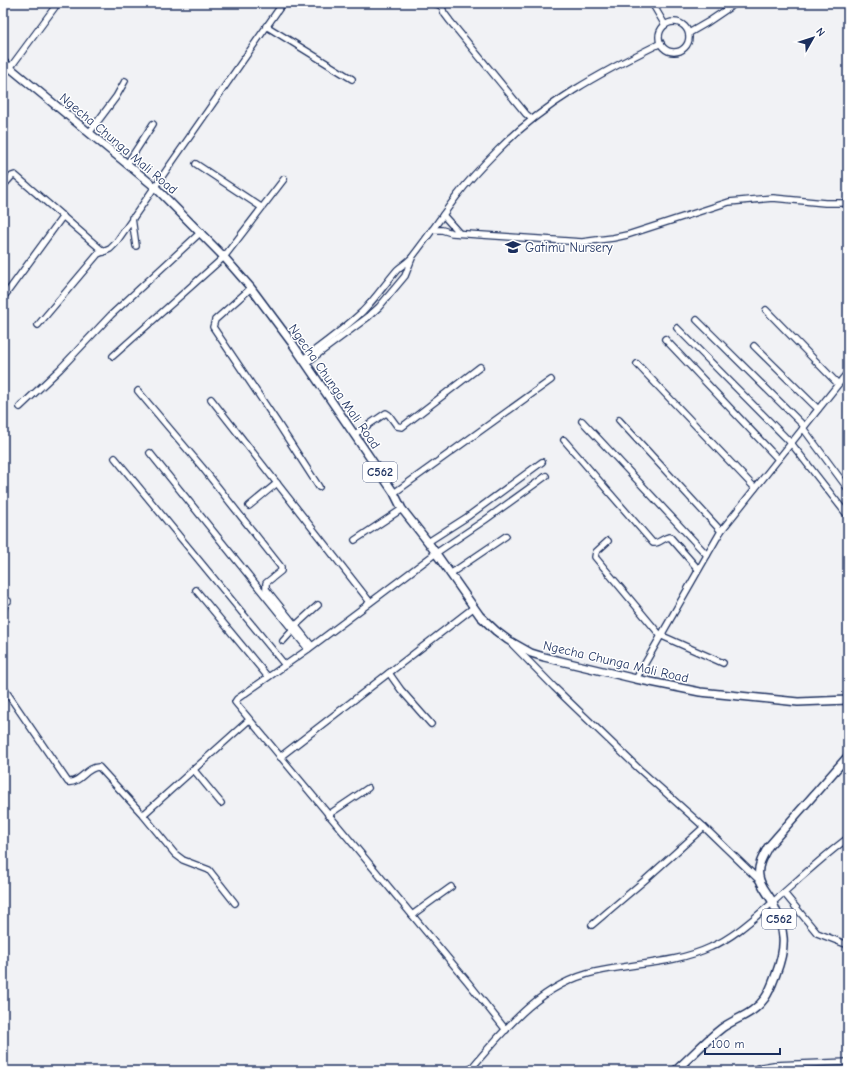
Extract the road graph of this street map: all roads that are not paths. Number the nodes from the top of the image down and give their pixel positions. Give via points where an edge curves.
1 (282, 3) edge
2 (434, 3) edge
3 (652, 3) edge
4 (736, 3) edge
5 (443, 4) edge
6 (55, 7) dead end
7 (665, 25) junction
8 (266, 26) junction
9 (689, 33) junction
10 (661, 43) junction
11 (3, 62) edge
12 (10, 68) junction
13 (352, 79) dead end
14 (125, 81) dead end
15 (532, 120) junction
16 (153, 124) dead end
17 (89, 133) junction
18 (127, 164) junction
19 (196, 164) dead end
20 (284, 179) dead end
21 (3, 186) edge
22 (155, 187) junction
23 (848, 203) edge
24 (261, 207) junction
25 (443, 215) junction
26 (63, 216) junction
27 (132, 218) junction
28 (432, 230) junction
29 (201, 232) junction
30 (459, 233) junction
31 (136, 246) dead end
32 (104, 252) junction
33 (224, 257) junction
34 (412, 258) junction
35 (251, 288) junction
36 (6, 294) dead end
37 (766, 310) dead end
38 (696, 320) dead end
39 (38, 325) dead end
40 (677, 328) dead end
41 (665, 339) dead end
42 (754, 346) dead end
43 (114, 356) dead end
44 (304, 361) junction
45 (637, 364) dead end
46 (480, 367) dead end
47 (848, 372) edge
48 (551, 380) dead end
49 (838, 384) junction
50 (138, 391) dead end
51 (211, 399) dead end
52 (20, 407) dead end
53 (818, 409) junction
54 (619, 420) dead end
55 (582, 421) dead end
56 (804, 427) junction
57 (355, 434) junction
58 (564, 440) dead end
59 (791, 443) junction
60 (150, 453) dead end
61 (115, 458) dead end
62 (778, 459) junction
63 (542, 462) dead end
64 (546, 476) dead end
65 (277, 482) junction
66 (319, 486) dead end
67 (755, 488) junction
68 (848, 489) edge
69 (394, 493) junction
70 (249, 506) dead end
71 (402, 509) junction
72 (848, 516) edge
73 (720, 531) junction
74 (506, 536) dead end
75 (355, 540) dead end
76 (608, 541) dead end
77 (428, 542) junction
78 (436, 553) junction
79 (706, 555) junction
80 (698, 569) junction
81 (450, 574) junction
82 (196, 590) dead end
83 (8, 601) dead end
84 (370, 602) junction
85 (318, 605) dead end
86 (473, 608) junction
87 (3, 611) edge
88 (294, 628) junction
89 (660, 635) junction
90 (508, 640) junction
91 (283, 641) dead end
92 (310, 647) junction
93 (723, 664) dead end
94 (285, 665) junction
95 (389, 673) junction
96 (268, 677) junction
97 (636, 679) junction
98 (3, 687) edge
99 (848, 700) edge
100 (249, 720) junction
101 (431, 724) dead end
102 (848, 756) edge
103 (280, 757) junction
104 (193, 769) junction
105 (368, 788) dead end
106 (221, 803) dead end
107 (143, 815) junction
108 (328, 815) junction
109 (704, 827) junction
110 (848, 838) edge
111 (760, 881) junction
112 (451, 887) dead end
113 (784, 893) junction
114 (772, 902) junction
115 (235, 903) dead end
116 (412, 915) junction
117 (592, 925) dead end
118 (848, 945) edge
119 (506, 1030) junction
120 (848, 1062) edge
121 (679, 1070) edge
122 (469, 1071) edge
123 (750, 1071) edge

1 - 8 street
2 - 5 street
3 - 7 street
4 - 9 street
5 - 15 street via 444,13 450,21
6 - 12 street
7 - 9 street via 679,23
7 - 10 street via 660,33
8 - 13 street
8 - 22 street
9 - 10 street via 686,47 677,52 668,50
10 - 15 street via 609,69
11 - 12 main road, Ngecha Chunga Mali Road / C562
12 - 17 main road, Ngecha Chunga Mali Road / C562
14 - 17 street
15 - 25 street via 512,136 475,174
16 - 18 street
17 - 18 main road, Ngecha Chunga Mali Road / C562
18 - 22 main road, Ngecha Chunga Mali Road / C562
19 - 24 street
20 - 24 street
21 - 26 street via 15,175
22 - 27 street
22 - 29 main road, Ngecha Chunga Mali Road / C562
23 - 30 street via 772,198 729,202 634,233 597,240 574,241
24 - 33 street
25 - 28 street
25 - 30 street
26 - 32 street
26 - 36 street
27 - 31 street
27 - 32 street via 112,247
28 - 30 street
28 - 34 street
29 - 33 main road, Ngecha Chunga Mali Road / C562
29 - 52 street via 111,316
32 - 39 street via 98,254
33 - 35 main road, Ngecha Chunga Mali Road / C562
33 - 43 street
34 - 44 street via 398,269 362,312
34 - 44 street via 405,276 379,307
35 - 44 main road, Ngecha Chunga Mali Road / C562
35 - 66 street via 215,320 213,327
37 - 49 street
38 - 56 street
40 - 59 street
41 - 62 street
42 - 53 street
44 - 57 main road, Ngecha Chunga Mali Road / C562
45 - 67 street
46 - 57 street via 402,427 397,426 386,413
47 - 49 street
48 - 69 street
49 - 53 street
50 - 88 street via 281,567 281,571 265,585
51 - 65 street
53 - 56 street
54 - 73 street
55 - 79 street
56 - 59 street
56 - 68 street
57 - 69 main road, Ngecha Chunga Mali Road / C562
58 - 80 street via 653,543 670,537
59 - 62 street
59 - 72 street
60 - 88 street
61 - 94 street
62 - 67 street
63 - 77 street
64 - 78 street
65 - 70 street
65 - 84 street
67 - 73 street
69 - 71 main road, Ngecha Chunga Mali Road / C562
71 - 75 street
71 - 77 main road, Ngecha Chunga Mali Road / C562
73 - 79 street
74 - 81 street
76 - 89 street via 596,552 595,557
77 - 78 main road, Ngecha Chunga Mali Road / C562
78 - 81 main road, Ngecha Chunga Mali Road / C562
78 - 84 street
79 - 80 street
80 - 89 street
81 - 86 main road, Ngecha Chunga Mali Road / C562
82 - 96 street
83 - 87 street
84 - 92 street
85 - 88 street
86 - 90 main road, Ngecha Chunga Mali Road / C562
86 - 95 street
88 - 91 street
88 - 92 street
89 - 93 street
89 - 97 street
90 - 97 main road, Ngecha Chunga Mali Road / C562 via 544,658
90 - 109 street via 639,769
92 - 94 street
94 - 96 street
95 - 101 street
95 - 103 street
96 - 100 street via 236,701
97 - 99 main road, Ngecha Chunga Mali Road / C562 via 700,692 798,702
98 - 107 street via 68,782 73,782 99,767
100 - 103 street
100 - 104 street
102 - 111 main road via 768,847 758,870
103 - 108 street
104 - 106 street
104 - 107 street
105 - 108 street
107 - 115 street via 175,854 209,870
108 - 116 street
109 - 111 street
109 - 117 street
110 - 113 street
111 - 114 main road, C562
112 - 116 street
113 - 114 street
113 - 118 street via 817,933
114 - 119 street via 733,935 706,949 689,955 596,971 566,982 525,1010
114 - 121 main road, C562 via 780,924 784,950 768,993 753,1010 724,1027 703,1044
116 - 119 street
119 - 122 street
120 - 123 street via 774,1065

